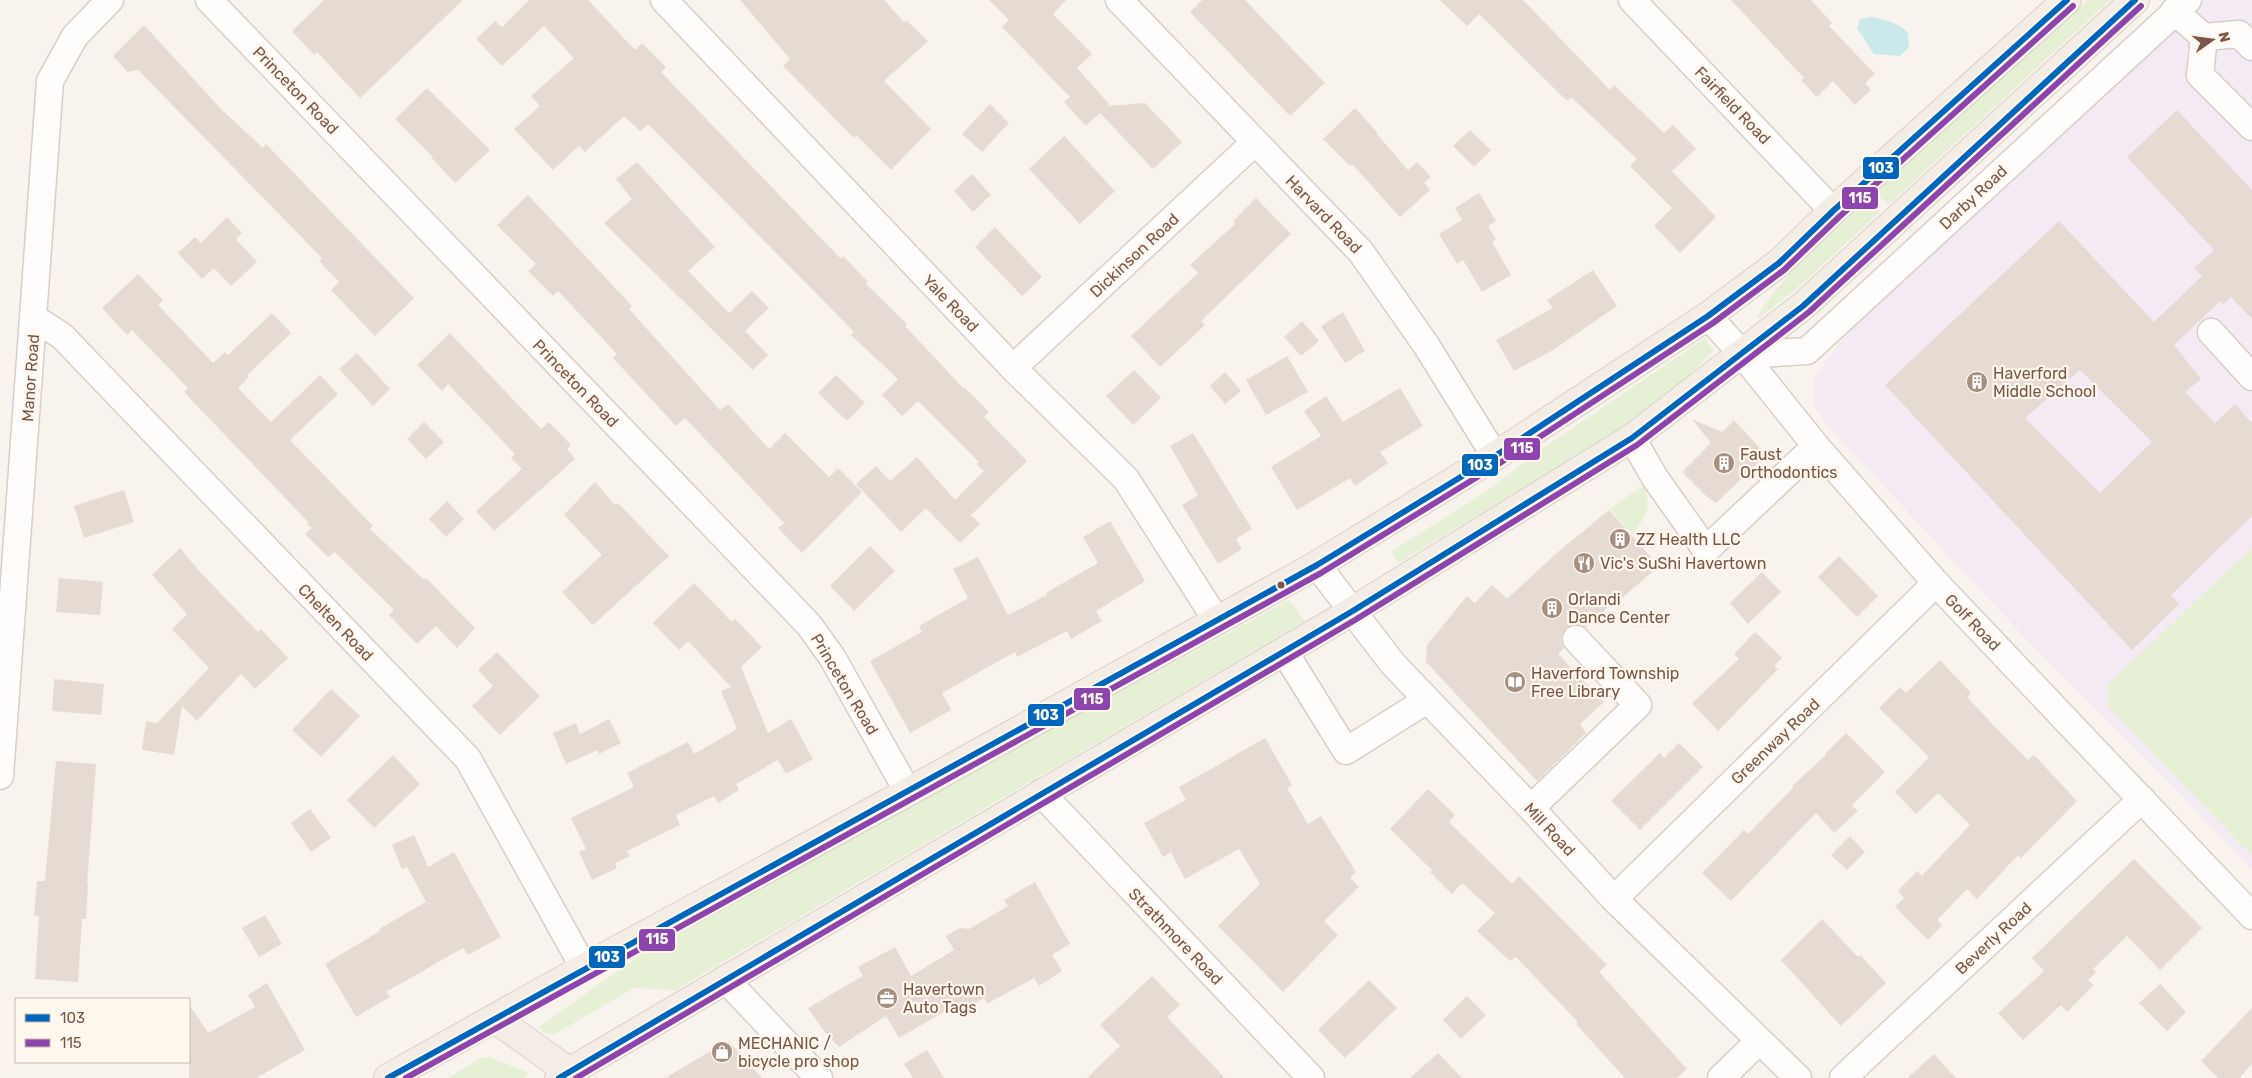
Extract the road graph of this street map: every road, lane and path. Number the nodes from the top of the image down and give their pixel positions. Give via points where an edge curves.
1 (110, 0) edge
2 (209, 0) edge
3 (664, 0) edge
4 (1119, 0) edge
5 (1632, 0) edge
6 (2067, 0) edge
7 (2135, 0) edge
8 (2181, 6) edge
9 (2204, 37) junction
10 (2252, 47) edge
11 (2252, 127) edge
12 (1255, 142) junction
13 (1833, 211) junction
14 (1708, 316) junction
15 (34, 318) junction
16 (2211, 332) dead end
17 (1743, 354) junction
18 (1013, 368) junction
19 (2252, 377) edge
20 (1632, 438) junction
21 (1816, 446) junction
22 (1495, 456) junction
23 (1318, 565) junction
24 (1936, 583) junction
25 (1351, 612) junction
26 (1217, 621) junction
27 (1576, 639) dead end
28 (1284, 651) junction
29 (1427, 700) junction
30 (0, 776) edge
31 (908, 792) junction
32 (1041, 794) junction
33 (2142, 799) junction
34 (1531, 808) junction
35 (1614, 899) junction
36 (2252, 916) edge
37 (584, 968) junction
38 (725, 979) junction
39 (495, 1019) junction
40 (1759, 1041) junction
41 (565, 1075) edge
42 (388, 1078) edge
43 (819, 1078) edge
44 (1311, 1078) edge
45 (1721, 1078) edge
46 (1798, 1078) edge
47 (1843, 1078) edge

1 - 15 street, Manor Road via 75,36 50,81
2 - 31 street, Princeton Road via 809,625 832,657
3 - 18 street, Yale Road
4 - 12 street, Harvard Road
5 - 13 street, Fairfield Road
6 - 13 main road
7 - 17 main road via 1803,306
8 - 9 street
8 - 17 street, Darby Road via 1807,351
9 - 10 street via 2239,34
9 - 11 street via 2200,75
12 - 18 street, Dickinson Road
12 - 22 street, Harvard Road via 1361,252 1426,346
13 - 14 main road via 1779,263
14 - 17 street, Golf Road
14 - 22 main road
15 - 30 street, Manor Road
15 - 37 street, Chelten Road via 62,336 468,759
16 - 19 street
17 - 20 main road
17 - 21 street, Golf Road
18 - 26 street, Yale Road via 1126,479
20 - 21 street via 1655,478 1706,550
20 - 25 main road
21 - 24 street, Golf Road
22 - 23 main road
23 - 25 street, Mill Road
23 - 26 main road
24 - 33 street, Golf Road
24 - 35 street, Greenway Road
25 - 28 main road
25 - 29 street, Mill Road
26 - 31 main road
27 - 34 street via 1638,705
28 - 29 street via 1346,751
28 - 32 main road
29 - 34 street, Mill Road
31 - 37 main road
32 - 38 main road
32 - 44 street, Strathmore Road
33 - 36 street, Golf Road
33 - 47 street, Beverly Road
34 - 35 street, Mill Road
35 - 40 street, Mill Road
37 - 39 main road
38 - 41 main road
38 - 43 street
39 - 41 main road
39 - 42 main road
40 - 45 street
40 - 46 street, Mill Road

